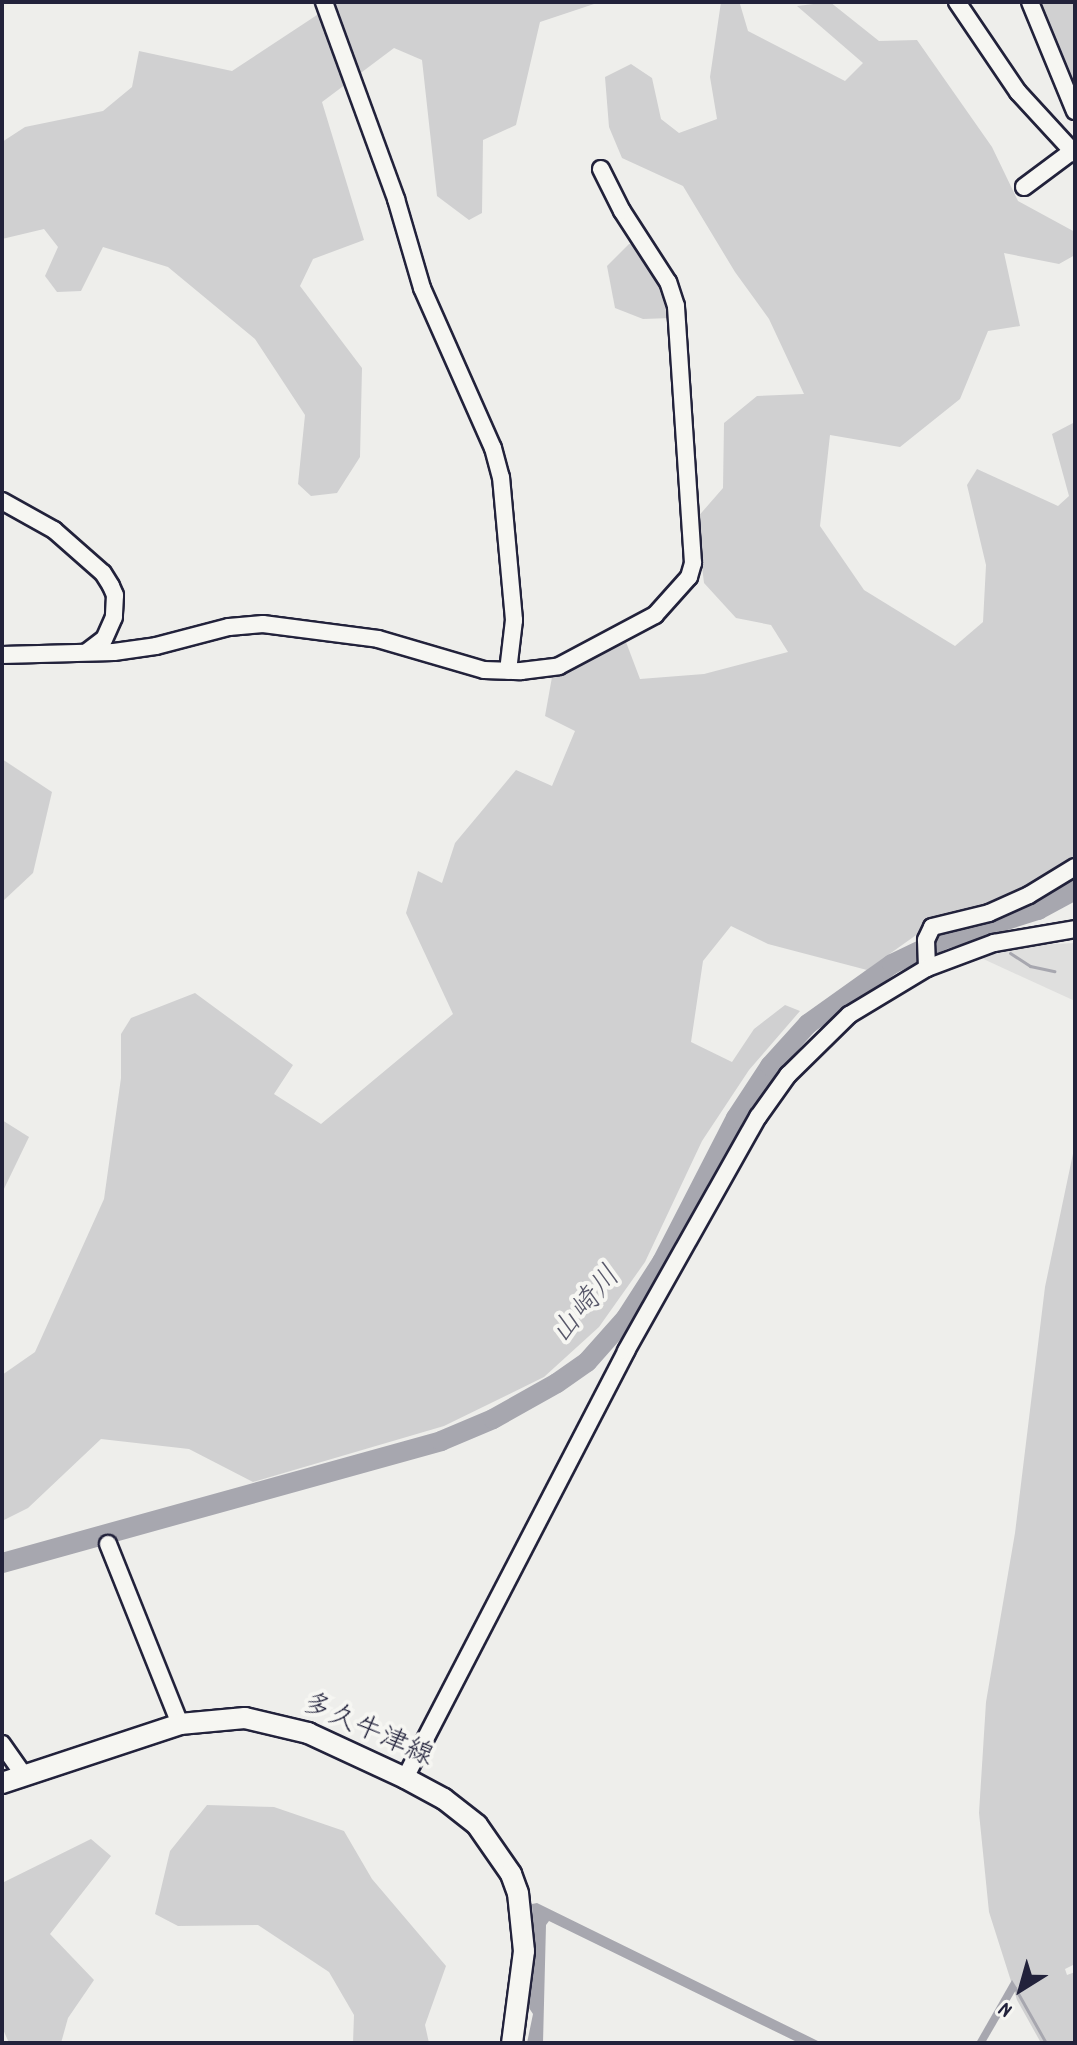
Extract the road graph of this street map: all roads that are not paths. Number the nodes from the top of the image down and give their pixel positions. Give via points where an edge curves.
1 (324, 2) edge
2 (957, 2) edge
3 (1030, 2) edge
4 (1075, 111) edge
5 (1075, 151) edge
6 (601, 169) dead end
7 (1024, 187) dead end
8 (2, 501) edge
9 (87, 652) junction
10 (2, 655) edge
11 (508, 671) junction
12 (1075, 867) edge
13 (1075, 929) edge
14 (926, 955) junction
15 (108, 1544) dead end
16 (180, 1724) junction
17 (2, 1744) edge
18 (24, 1775) junction
19 (405, 1778) junction
20 (2, 1783) edge
21 (512, 2043) edge

1 - 11 street via 396,199 422,288 497,463 514,620
2 - 5 street via 1018,92
3 - 4 street
5 - 7 street
6 - 11 street via 668,282 676,306 693,563 689,577 668,603 639,625 559,666
8 - 9 street via 54,530 111,586 114,617 104,639
9 - 10 street
9 - 11 street via 156,646 263,624 378,639 455,664
12 - 14 street via 989,913 932,927
13 - 14 street
14 - 19 street via 849,1015 788,1075 758,1117 550,1491
15 - 16 street
16 - 18 main road, 多久牛津線
16 - 19 main road, 多久牛津線 via 234,1718 277,1723
17 - 18 street
18 - 20 main road, 多久牛津線
19 - 21 main road, 多久牛津線 via 477,1825 511,1874 524,1951

